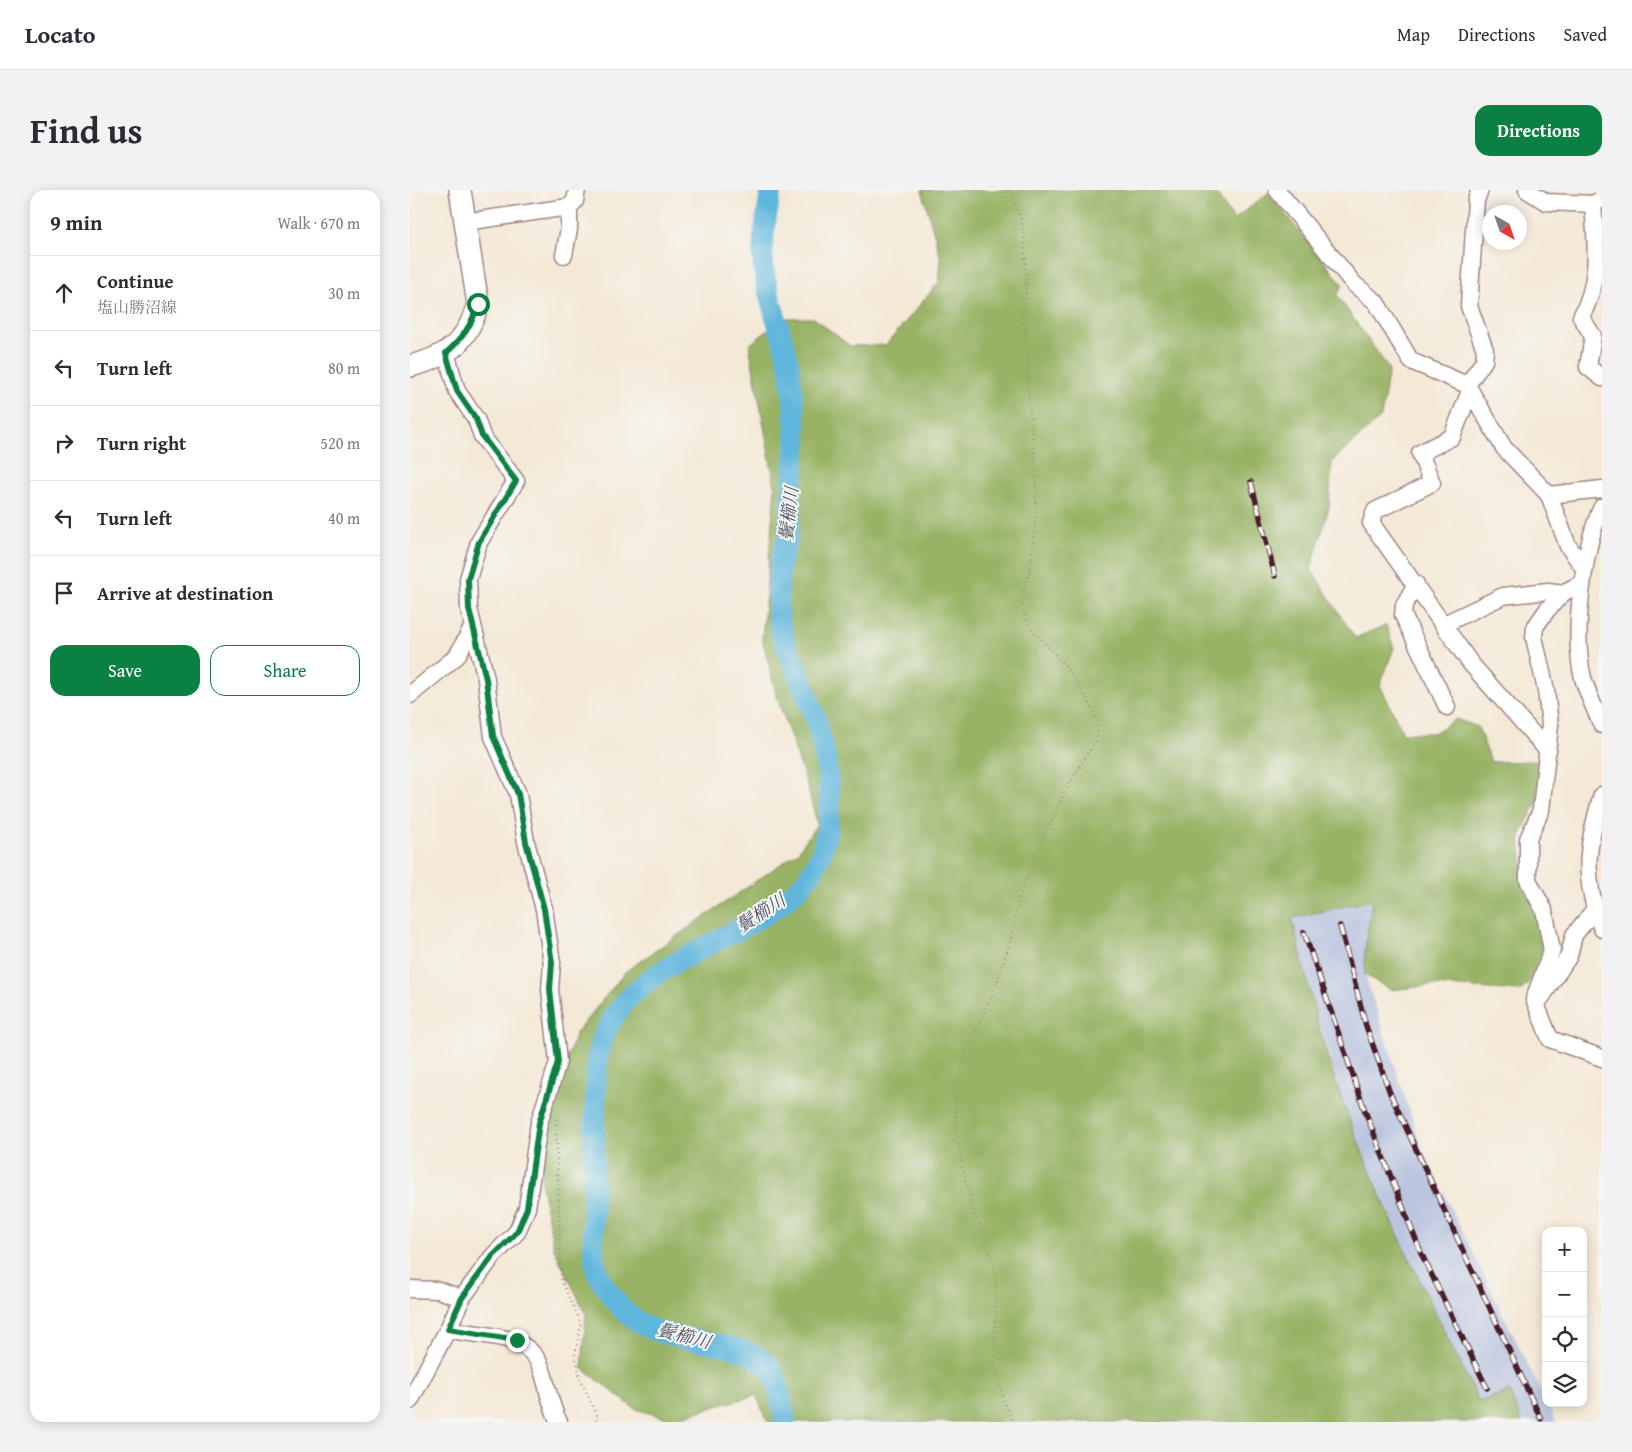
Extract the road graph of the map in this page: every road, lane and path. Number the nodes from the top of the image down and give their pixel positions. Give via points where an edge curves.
1 (460, 190) edge
2 (577, 190) edge
3 (1011, 190) edge
4 (1277, 190) edge
5 (1480, 190) edge
6 (1527, 190) edge
7 (1598, 202) edge
8 (569, 207) junction
9 (465, 222) junction
10 (564, 255) dead end
11 (446, 353) junction
12 (410, 366) edge
13 (1602, 378) edge
14 (1469, 388) junction
15 (1602, 488) edge
16 (1549, 495) junction
17 (1602, 507) edge
18 (1583, 576) junction
19 (1416, 584) junction
20 (1563, 593) junction
21 (1444, 624) junction
22 (472, 626) junction
23 (410, 695) edge
24 (1447, 707) dead end
25 (1602, 725) edge
26 (1548, 751) junction
27 (1602, 795) edge
28 (1595, 909) junction
29 (1602, 929) edge
30 (1536, 1005) junction
31 (1602, 1058) edge
32 (556, 1111) dead end
33 (410, 1289) edge
34 (462, 1298) junction
35 (448, 1329) junction
36 (410, 1401) edge
37 (559, 1422) edge
38 (596, 1422) edge
39 (1013, 1422) edge

1 - 9 main road
2 - 8 street
3 - 39 path via 1025,244 1026,294 1022,316 1029,361 1028,390 1036,471 1035,525 1022,608 1029,626 1065,665 1089,702 1098,723 1097,739 1065,790 1032,863 1019,899 998,982 964,1060 956,1095 956,1131 963,1169 996,1281 994,1363
4 - 14 street via 1354,284 1376,302 1411,361
5 - 14 street via 1476,200 1469,306 1485,350 1484,361
6 - 7 street via 1546,202
7 - 13 street via 1596,277 1581,317 1592,336 1588,368
8 - 9 street
8 - 10 street
9 - 11 main road via 478,304 461,339
11 - 12 main road
11 - 22 street via 457,391 476,419 482,436 516,481 479,542 468,579
14 - 16 street via 1504,448
14 - 19 street via 1452,437 1420,453 1432,483 1375,511 1371,523
15 - 16 street
16 - 18 street
17 - 18 street via 1590,539
18 - 20 street
18 - 25 street via 1580,644 1583,677
19 - 21 street
19 - 24 street via 1404,604 1403,615
20 - 21 street via 1548,591 1503,596
20 - 26 street via 1535,627 1534,637 1546,690 1550,725
21 - 26 street via 1472,664
22 - 23 street via 458,656
22 - 34 street via 486,679 493,736 518,794 526,842 544,909 552,963 550,989 558,1062 539,1123 527,1208 517,1232 493,1256
26 - 30 street via 1541,810 1528,839 1528,880 1544,910 1552,950 1534,999
27 - 28 street via 1590,834 1588,854 1588,879
28 - 29 street
28 - 30 street via 1574,935 1569,956
30 - 31 street via 1550,1039
32 - 38 path via 561,1280 581,1323 575,1355 580,1379 597,1415
33 - 34 street via 438,1290
34 - 35 street
35 - 36 street
35 - 37 street via 517,1340 532,1352 542,1368 551,1406

